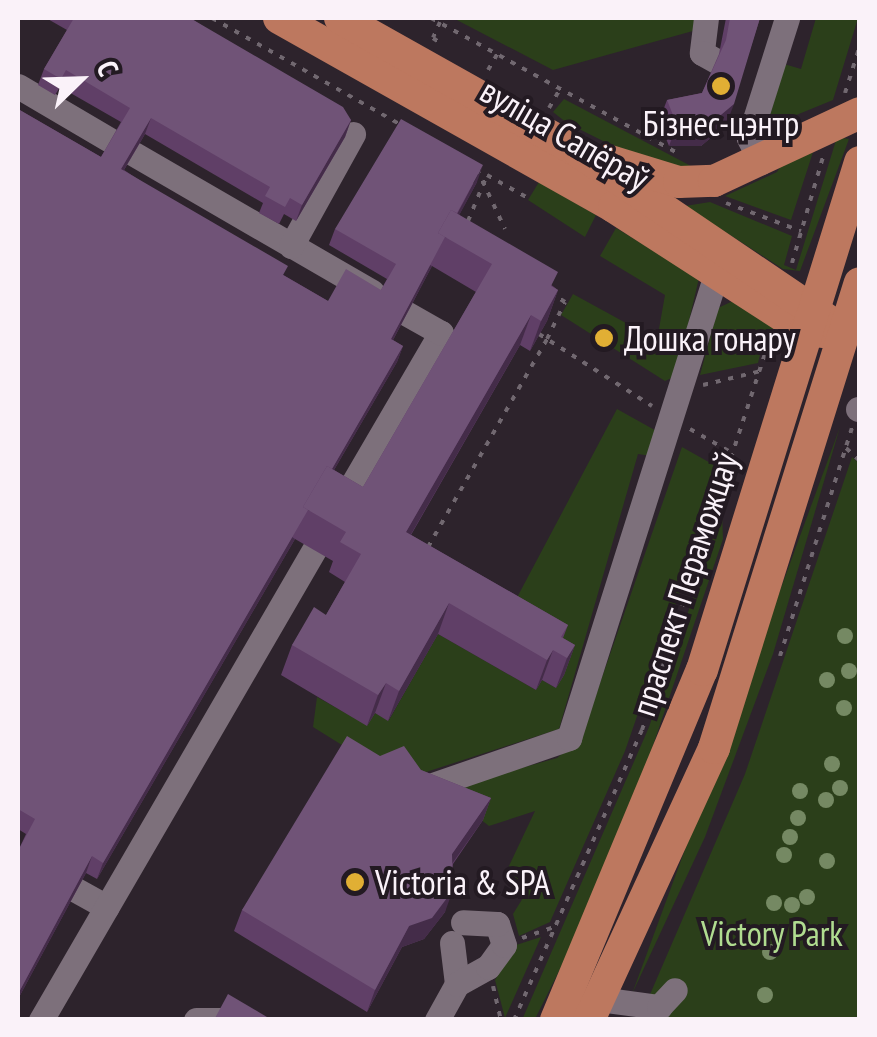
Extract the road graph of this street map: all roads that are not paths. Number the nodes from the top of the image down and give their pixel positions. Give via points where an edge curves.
1 (280, 18) edge
2 (340, 18) edge
3 (706, 18) edge
4 (788, 18) edge
5 (770, 74) junction
6 (18, 86) edge
7 (851, 107) edge
8 (354, 134) edge
9 (579, 152) junction
10 (760, 162) junction
11 (860, 162) edge
12 (292, 246) junction
13 (717, 272) junction
14 (860, 284) edge
15 (380, 297) edge
16 (404, 312) edge
17 (808, 319) junction
18 (844, 334) junction
19 (338, 509) edge
20 (314, 550) dead end
21 (413, 792) edge
22 (76, 890) edge
23 (107, 907) junction
24 (458, 984) junction
25 (674, 990) dead end
26 (594, 1009) edge
27 (41, 1020) edge
28 (438, 1020) edge
29 (556, 1020) edge

1 - 13 main road, вуліца Сапёраў
2 - 9 main road, вуліца Сапёраў
3 - 5 lane via 702,53
4 - 5 lane
5 - 10 lane via 749,138
6 - 12 lane
7 - 10 main road
8 - 12 lane
9 - 10 main road via 701,183
9 - 17 main road, вуліца Сапёраў
11 - 17 main road, праспект Пераможцаў
12 - 15 lane
13 - 17 main road, вуліца Сапёраў
13 - 21 lane via 569,738
14 - 18 main road
16 - 19 lane via 441,333
17 - 18 main road
17 - 29 main road, праспект Пераможцаў via 678,736
18 - 26 main road via 714,748
20 - 23 lane
22 - 23 lane
23 - 27 lane
24 - 24 lane via 458,932 497,924 504,945 488,967
24 - 28 lane
25 - 26 lane via 659,1007

